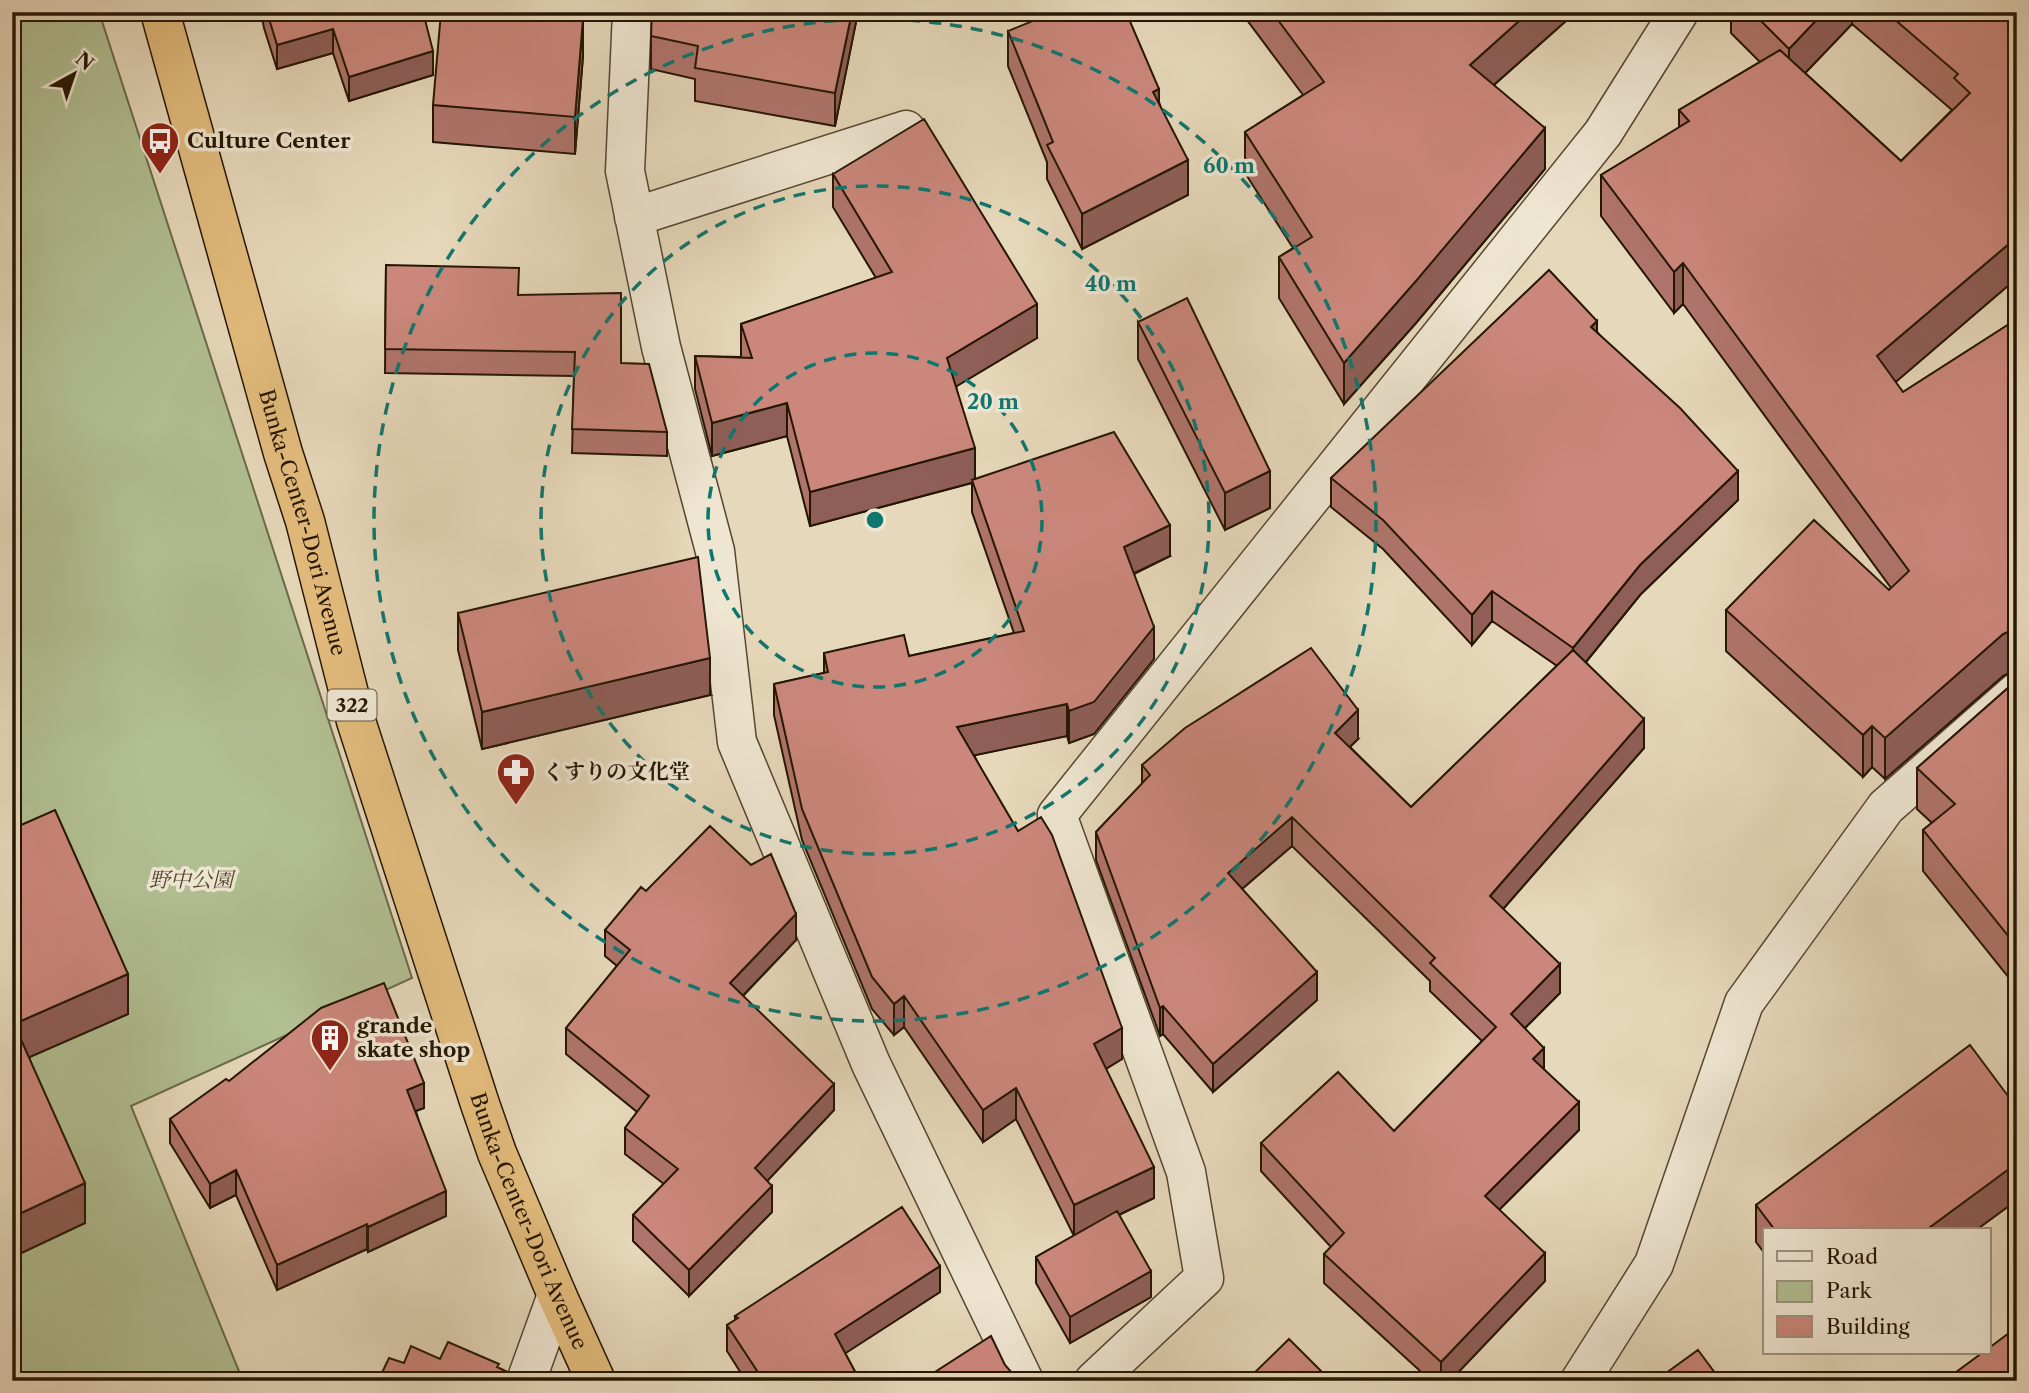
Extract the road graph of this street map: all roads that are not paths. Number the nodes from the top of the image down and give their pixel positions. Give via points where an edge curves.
1 (160, 12) edge
2 (632, 12) edge
3 (1679, 12) edge
4 (906, 130) edge
5 (634, 217) junction
6 (2017, 692) edge
7 (557, 1295) junction
8 (526, 1381) edge
9 (596, 1381) edge
10 (1024, 1381) edge
11 (1094, 1381) edge
12 (1580, 1381) edge

1 - 7 highway, Bunka-Center-Dori Avenue / 322 via 305,521 356,721 497,1153
2 - 5 street via 625,171
3 - 11 street via 1603,133 1057,815 1186,1172 1205,1278
4 - 5 street
5 - 10 street via 661,347 715,551 737,742 871,1064
6 - 12 street via 1886,807 1744,1003 1654,1264
7 - 8 street
7 - 9 highway, Bunka-Center-Dori Avenue / 322

